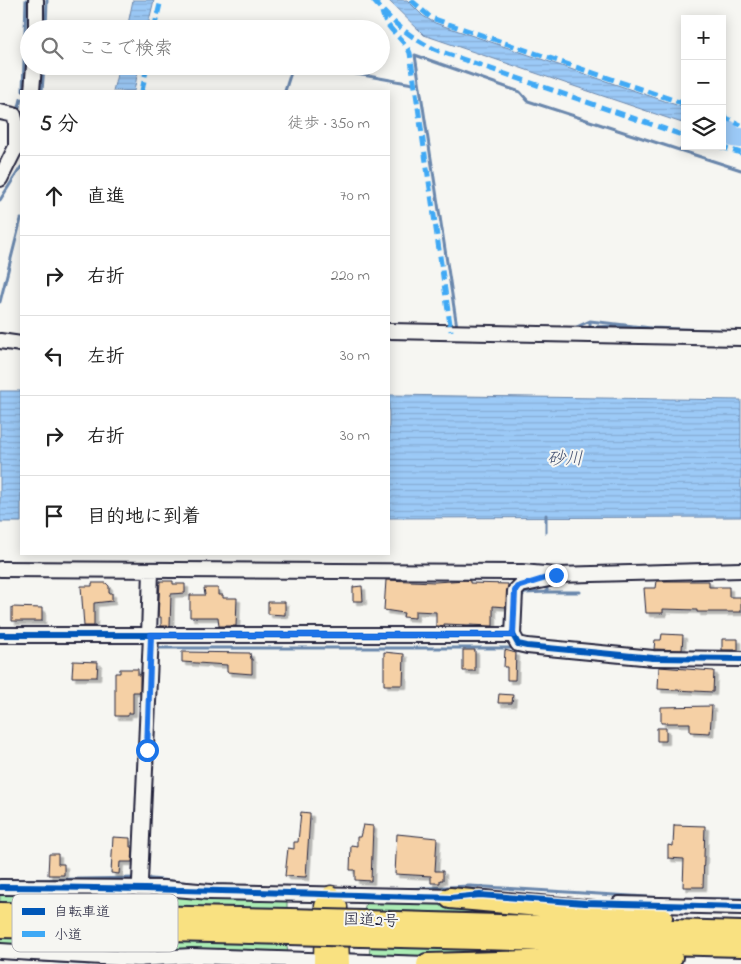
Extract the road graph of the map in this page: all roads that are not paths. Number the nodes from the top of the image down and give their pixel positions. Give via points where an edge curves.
1 (36, 0) edge
2 (36, 20) edge
3 (33, 75) edge
4 (32, 90) edge
5 (0, 112) edge
6 (20, 139) edge
7 (16, 149) junction
8 (0, 179) edge
9 (390, 331) edge
10 (741, 338) edge
11 (0, 341) edge
12 (20, 344) edge
13 (0, 569) edge
14 (151, 570) junction
15 (741, 570) edge
16 (556, 575) junction
17 (0, 635) edge
18 (513, 635) junction
19 (150, 637) junction
20 (741, 659) edge
21 (140, 881) junction
22 (0, 887) edge
23 (142, 894) edge
24 (331, 895) junction
25 (450, 898) junction
26 (741, 907) edge
27 (178, 921) edge
28 (741, 924) edge
29 (178, 926) edge
30 (289, 926) junction
31 (362, 928) junction
32 (741, 932) edge
33 (741, 946) edge
34 (14, 952) edge
35 (741, 957) edge
36 (138, 961) edge
37 (322, 962) edge
38 (428, 964) edge

1 - 2 street
3 - 4 street
5 - 7 street via 14,114
6 - 7 street
7 - 8 street
9 - 10 street
11 - 12 street
13 - 14 street
14 - 16 street via 522,572
14 - 19 street
15 - 16 street
16 - 18 street via 517,587
17 - 19 street
18 - 19 street
18 - 20 street via 518,644 527,646 653,658
19 - 21 street
21 - 22 street
21 - 23 street
21 - 24 street via 210,892
24 - 25 street
24 - 37 main road via 324,906
25 - 26 street via 480,894 595,903
25 - 28 highway
27 - 30 highway, 国道2号
29 - 30 highway, 国道2号
30 - 31 highway, 国道2号, bridge
31 - 32 highway, 国道2号
31 - 33 highway, 国道2号
34 - 36 street
35 - 38 highway
36 - 37 street via 192,956
37 - 38 street

